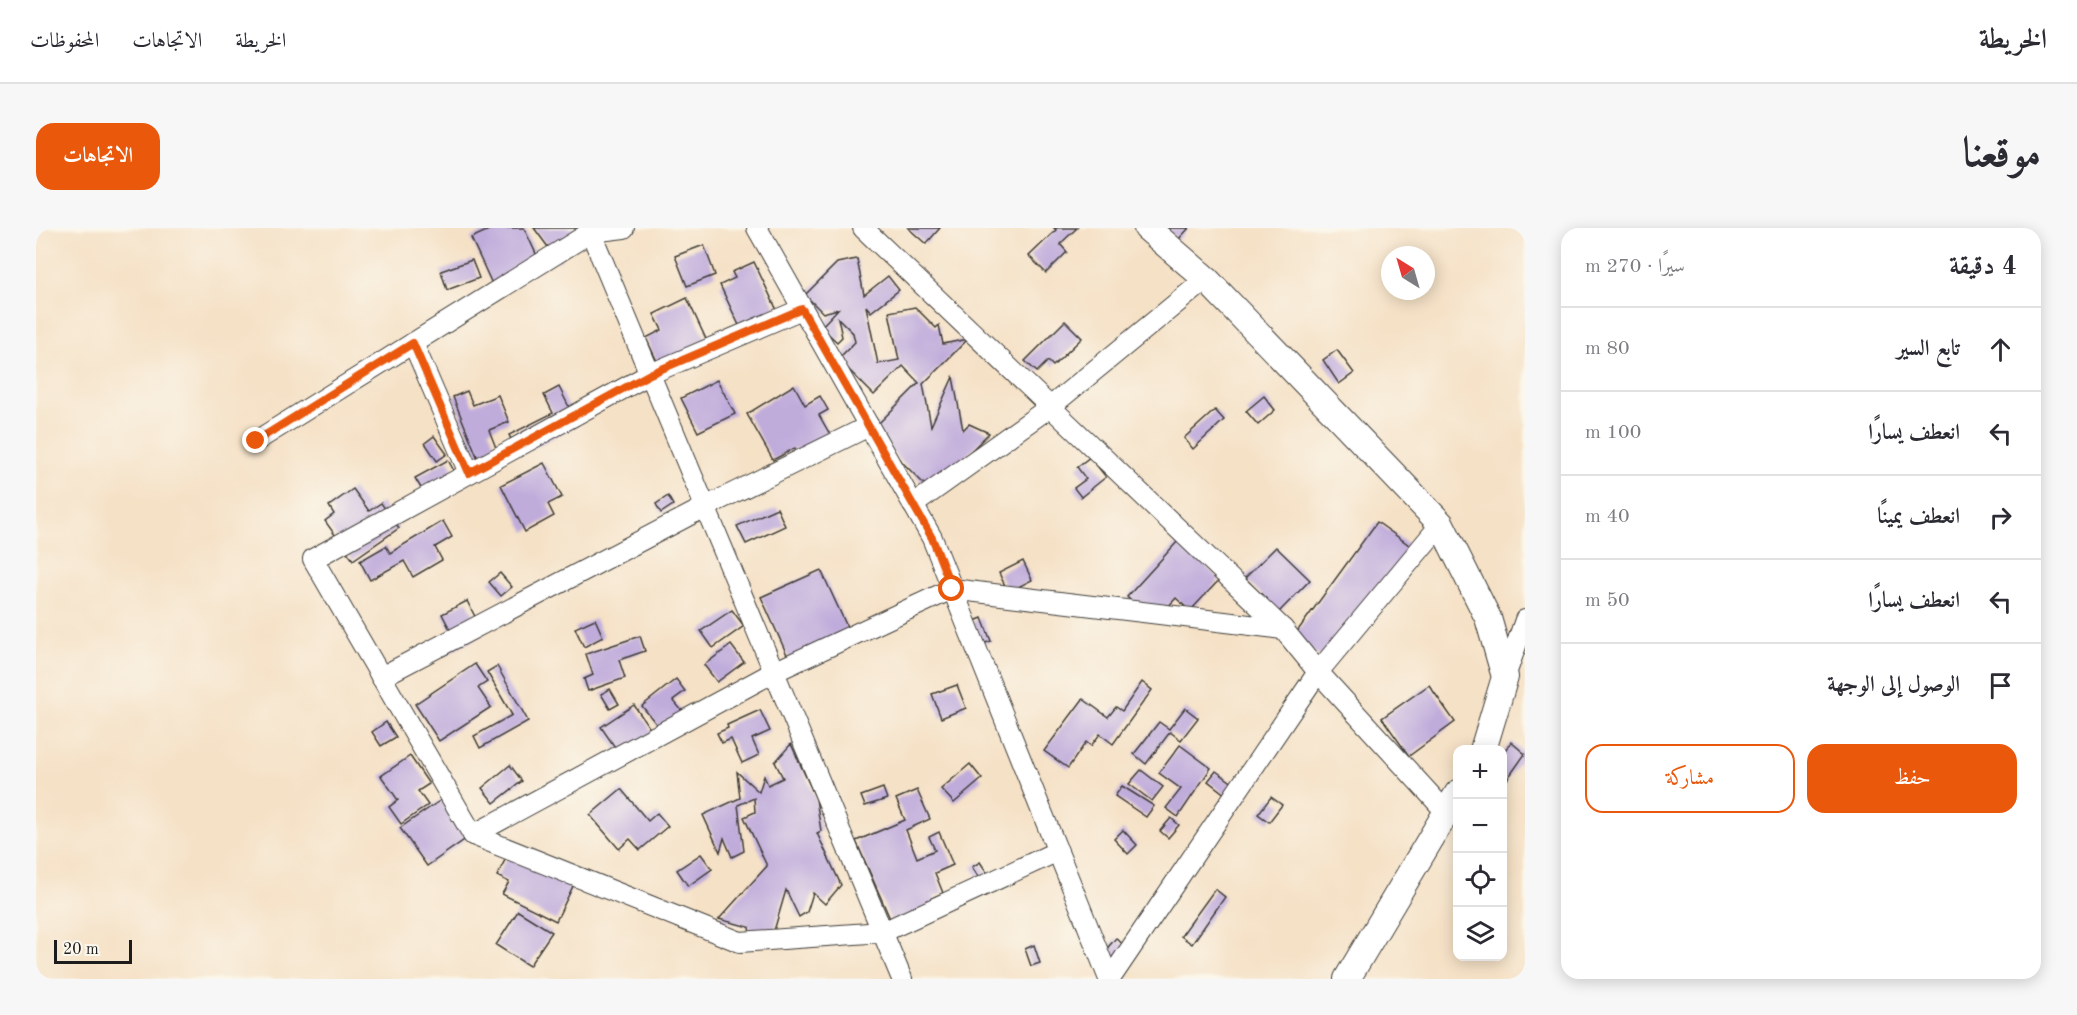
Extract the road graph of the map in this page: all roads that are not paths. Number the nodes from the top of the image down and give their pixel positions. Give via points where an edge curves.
1 (624, 228) edge
2 (757, 228) edge
3 (863, 228) edge
4 (1147, 228) edge
5 (590, 230) edge
6 (1206, 279) junction
7 (802, 309) junction
8 (413, 343) junction
9 (650, 374) junction
10 (1050, 407) junction
11 (868, 426) junction
12 (256, 441) dead end
13 (469, 473) junction
14 (913, 505) junction
15 (705, 507) junction
16 (1442, 524) junction
17 (952, 589) junction
18 (1525, 620) edge
19 (1283, 629) junction
20 (774, 672) junction
21 (1318, 672) junction
22 (381, 677) junction
23 (1505, 677) junction
24 (1485, 745) edge
25 (1452, 802) edge
26 (473, 836) junction
27 (1058, 851) junction
28 (883, 932) junction
29 (902, 979) edge
30 (1110, 979) edge
31 (1347, 979) edge

1 - 5 street
2 - 7 street
3 - 10 street
4 - 6 street
5 - 8 street
5 - 9 street
6 - 10 street
6 - 16 street
7 - 9 street
7 - 11 street
8 - 12 street
8 - 13 street
9 - 13 street
9 - 15 street
10 - 14 street
10 - 19 street
11 - 14 street
11 - 15 street
13 - 22 street via 313,559
14 - 17 street via 932,538
15 - 20 street
15 - 22 street
16 - 21 street
16 - 23 street via 1488,618
17 - 19 street
17 - 20 street
17 - 27 street
18 - 23 street
19 - 21 street
20 - 26 street
20 - 28 street
21 - 25 street
21 - 30 street
22 - 26 street
23 - 24 street
25 - 31 street
26 - 28 street via 740,942
27 - 28 street
27 - 30 street
28 - 29 street

